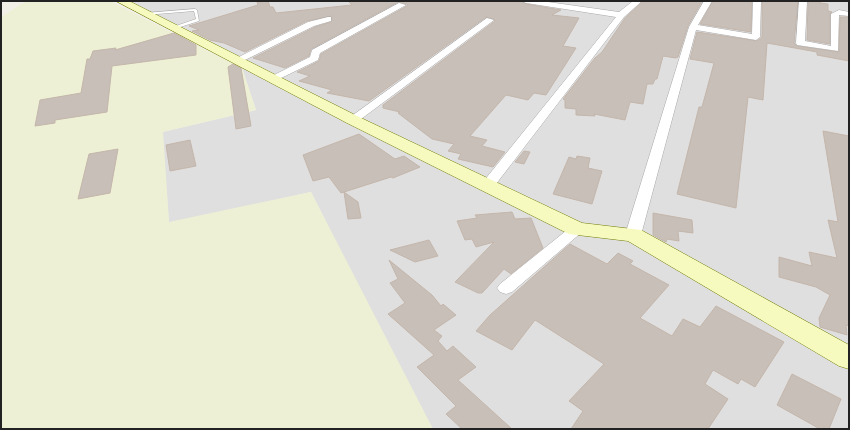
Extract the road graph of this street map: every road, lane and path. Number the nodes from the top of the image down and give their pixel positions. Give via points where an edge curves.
1 (121, 1) edge
2 (526, 1) edge
3 (584, 1) edge
4 (638, 1) edge
5 (708, 1) edge
6 (757, 1) edge
7 (803, 1) edge
8 (402, 5) dead end
9 (572, 8) junction
10 (145, 14) junction
11 (849, 14) edge
12 (621, 15) junction
13 (328, 19) dead end
14 (490, 20) dead end
15 (694, 27) junction
16 (174, 28) junction
17 (238, 60) junction
18 (273, 78) junction
19 (353, 120) junction
20 (488, 185) junction
21 (577, 229) junction
22 (633, 235) junction
23 (506, 288) dead end
24 (849, 358) edge

1 - 10 main road
2 - 9 street
3 - 9 street
4 - 12 street
5 - 15 street
6 - 15 street via 756,37
7 - 11 street via 800,43 835,49 835,14
8 - 18 street via 315,52 315,58
9 - 12 street
10 - 16 main road
10 - 16 lane via 195,10 198,20
12 - 20 street
13 - 17 street via 311,24
14 - 19 street
15 - 22 street
16 - 17 main road
17 - 18 main road
18 - 19 main road
19 - 20 main road
20 - 21 main road
21 - 22 main road
21 - 23 street
22 - 24 main road

